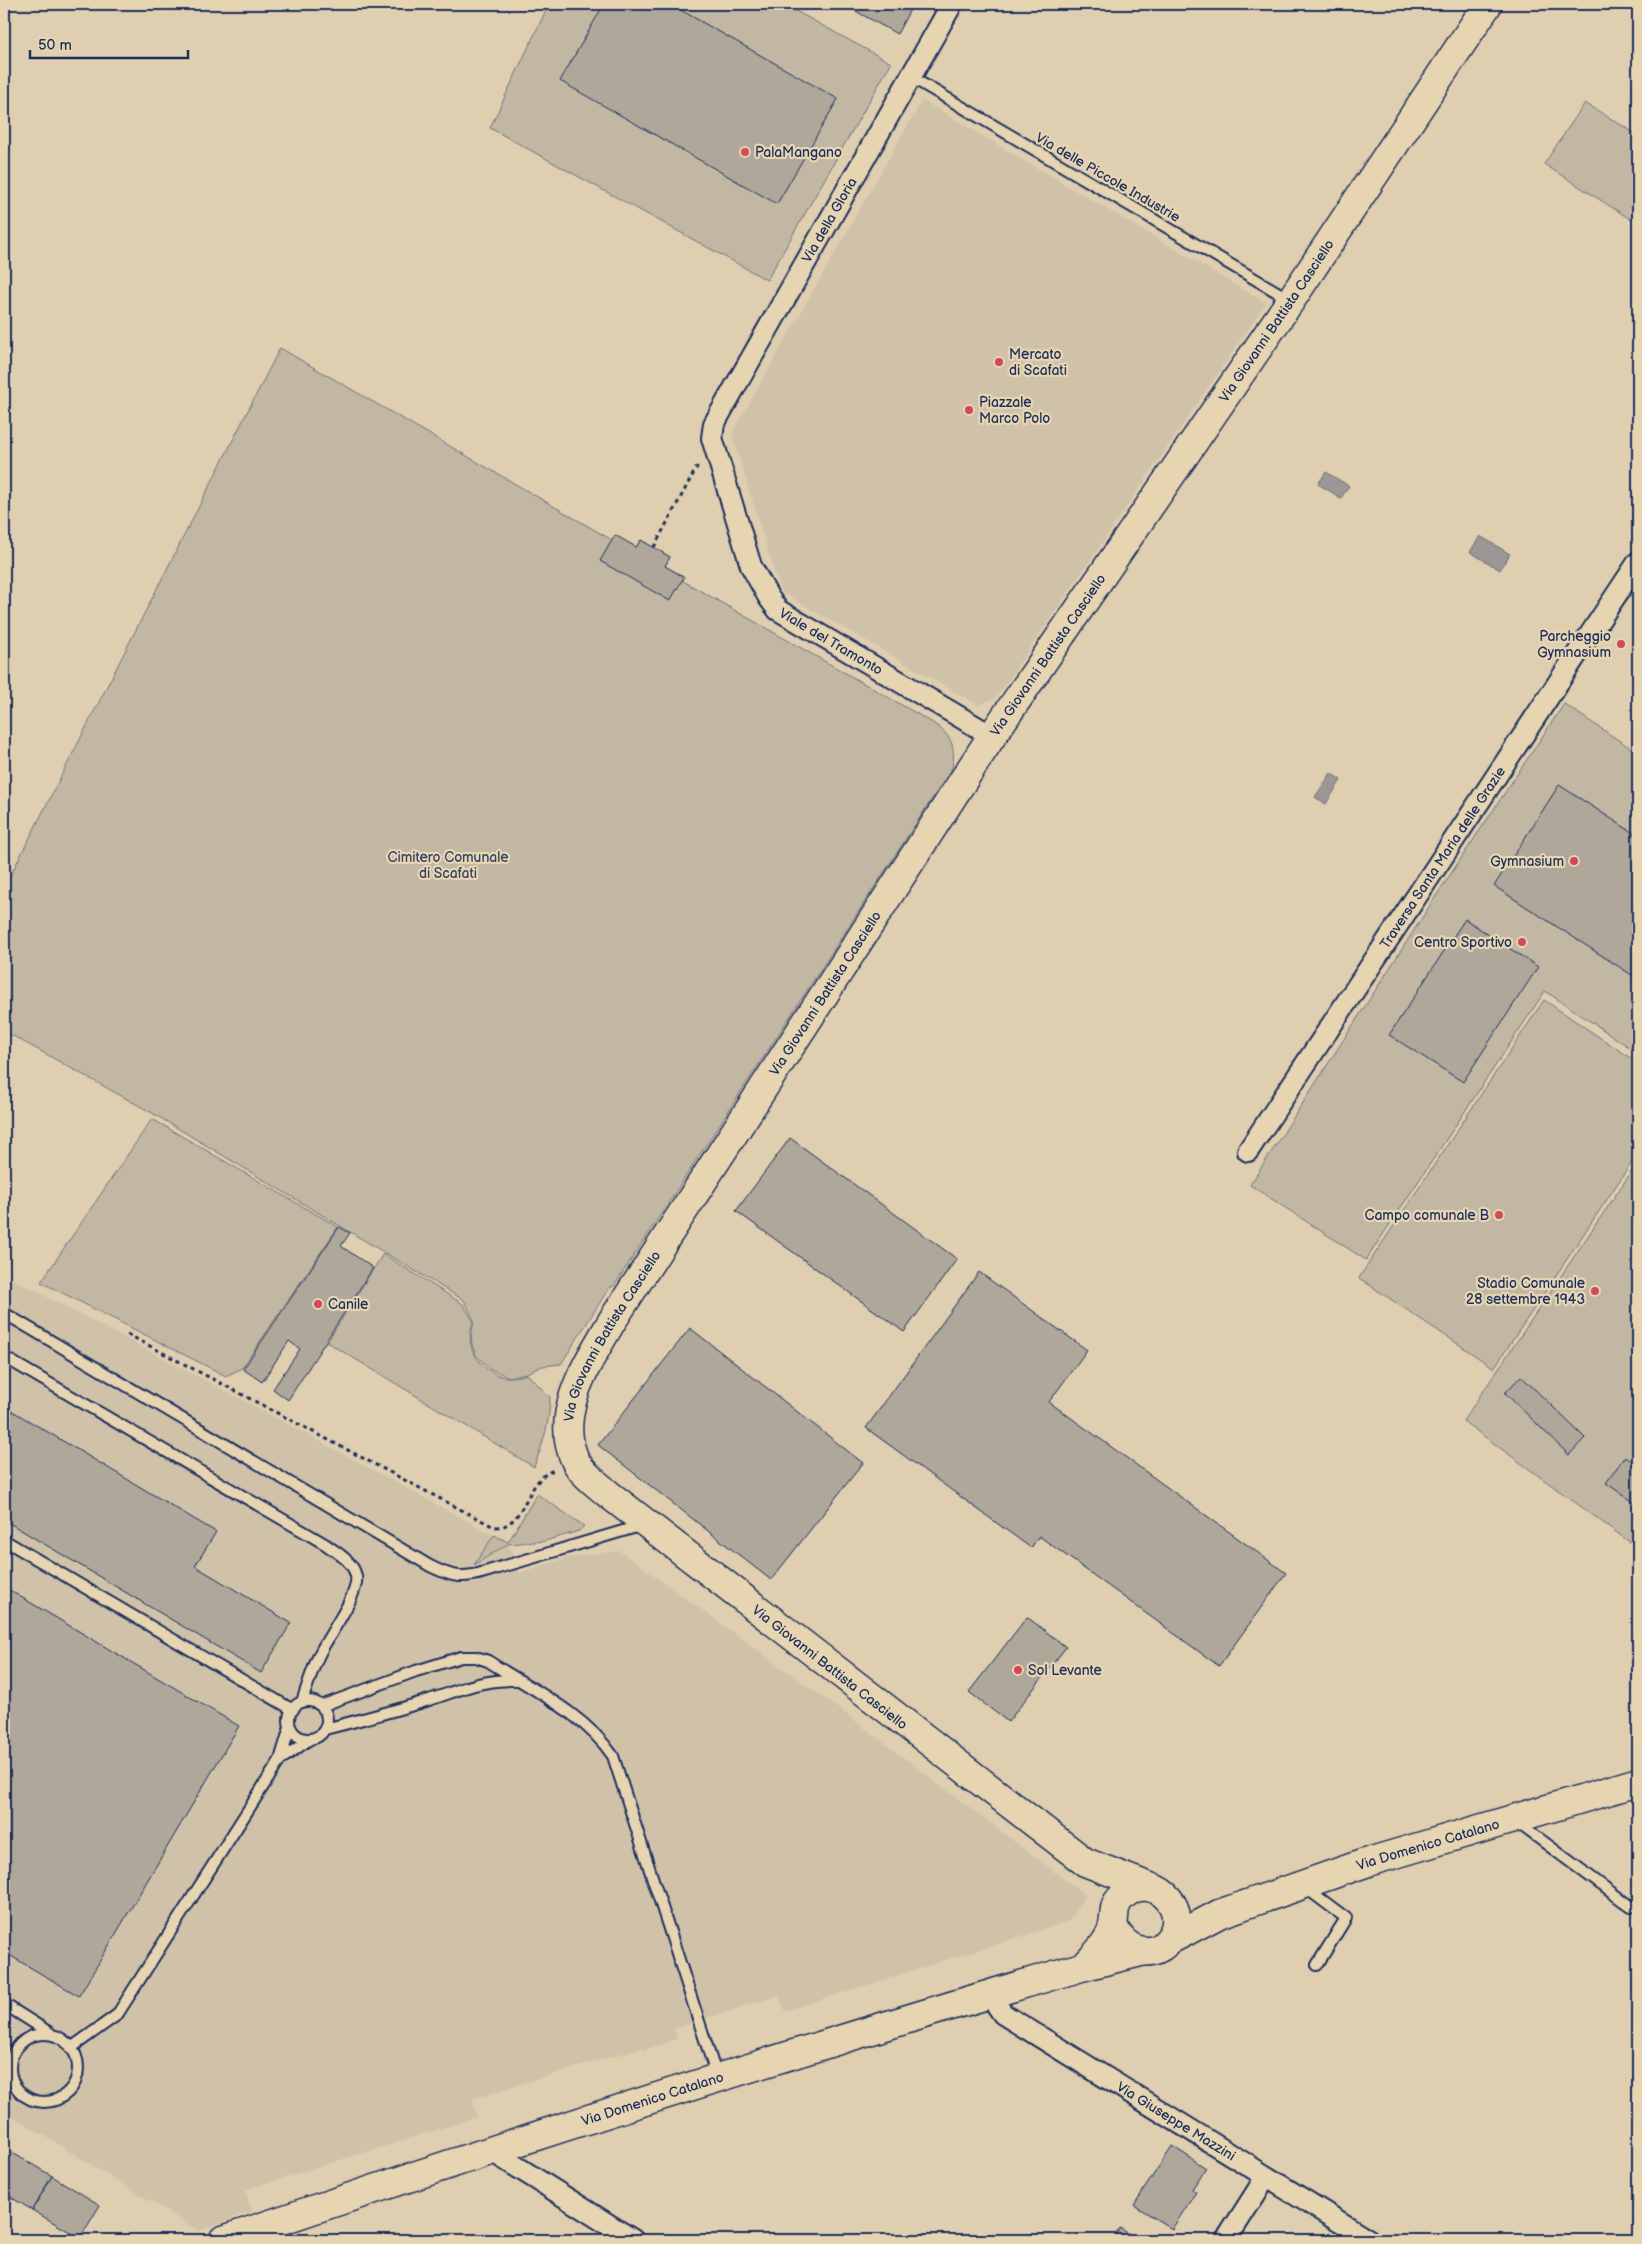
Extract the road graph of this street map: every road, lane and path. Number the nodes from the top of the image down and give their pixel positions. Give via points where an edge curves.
1 (952, 4) edge
2 (1488, 4) edge
3 (911, 77) junction
4 (1291, 300) junction
5 (712, 438) junction
6 (654, 547) dead end
7 (1638, 562) edge
8 (992, 736) junction
9 (1248, 1151) dead end
10 (4, 1267) edge
11 (9, 1270) dead end
12 (4, 1313) edge
13 (127, 1334) dead end
14 (4, 1357) edge
15 (576, 1461) junction
16 (647, 1524) junction
17 (4, 1540) edge
18 (516, 1680) junction
19 (302, 1702) junction
20 (321, 1706) junction
21 (292, 1710) junction
22 (290, 1727) junction
23 (325, 1730) junction
24 (310, 1739) junction
25 (280, 1760) junction
26 (1638, 1782) edge
27 (1512, 1818) junction
28 (1085, 1862) junction
29 (1304, 1885) junction
30 (1162, 1894) junction
31 (1631, 1907) dead end
32 (1219, 1914) junction
33 (1113, 1921) junction
34 (1156, 1946) junction
35 (1317, 1965) dead end
36 (1085, 1966) junction
37 (989, 1994) junction
38 (4, 2004) edge
39 (53, 2035) junction
40 (71, 2048) junction
41 (7, 2060) edge
42 (716, 2077) junction
43 (490, 2150) junction
44 (1266, 2177) junction
45 (223, 2240) edge
46 (632, 2240) edge
47 (1226, 2240) edge
48 (1369, 2240) edge

1 - 3 street, Via della Gloria
2 - 4 street, Via Giovanni Battista Casciello
3 - 4 lane, Via delle Piccole Industrie
3 - 5 street, Via della Gloria via 714,424
4 - 8 street, Via Giovanni Battista Casciello
5 - 6 path
5 - 8 street, Viale del Tramonto via 751,566 778,610
7 - 9 street, Traversa Santa Maria delle Grazie
8 - 15 street, Via Giovanni Battista Casciello via 589,1360 574,1393 569,1421 570,1442
10 - 11 path
12 - 16 lane via 430,1566 455,1577 471,1576
13 - 15 path via 494,1527 505,1526 517,1516 532,1489 548,1472
14 - 19 lane via 325,1544 353,1567 357,1577 354,1592 320,1652
15 - 16 street, Via Giovanni Battista Casciello via 588,1477
16 - 28 street, Via Giovanni Battista Casciello
17 - 21 lane
18 - 20 lane via 488,1661 461,1657
18 - 23 lane via 483,1682
18 - 42 lane via 588,1726 613,1756
19 - 20 lane via 315,1702
19 - 21 lane
20 - 23 lane via 327,1716
21 - 22 lane
22 - 24 lane via 298,1736
22 - 25 lane
23 - 24 lane
24 - 25 lane
25 - 40 lane via 117,2015
26 - 27 street, Via Domenico Catalano
27 - 29 street, Via Domenico Catalano
27 - 31 lane
28 - 30 street, Via Giovanni Battista Casciello
28 - 33 street, Via Giovanni Battista Casciello via 1106,1900
29 - 32 street, Via Domenico Catalano
29 - 35 lane via 1346,1918
30 - 32 street, Via Domenico Catalano via 1195,1912
30 - 33 street, Via Domenico Catalano via 1145,1887 1135,1888 1119,1900
30 - 34 street via 1176,1917 1173,1934
32 - 34 street, Via Domenico Catalano
33 - 34 street via 1121,1941 1128,1946
33 - 36 street, Via Domenico Catalano via 1102,1946
34 - 36 street, Via Domenico Catalano
36 - 37 street, Via Domenico Catalano
37 - 42 street, Via Domenico Catalano
37 - 44 street, Via Giuseppe Mazzini via 1003,2014
38 - 39 lane
39 - 40 lane via 63,2039
39 - 41 lane via 30,2036
40 - 41 lane via 77,2058 75,2081 60,2098 50,2101 28,2098 20,2092
42 - 43 street, Via Domenico Catalano
43 - 45 street, Via Domenico Catalano
43 - 46 street
44 - 47 street
44 - 48 street, Via Giuseppe Mazzini

